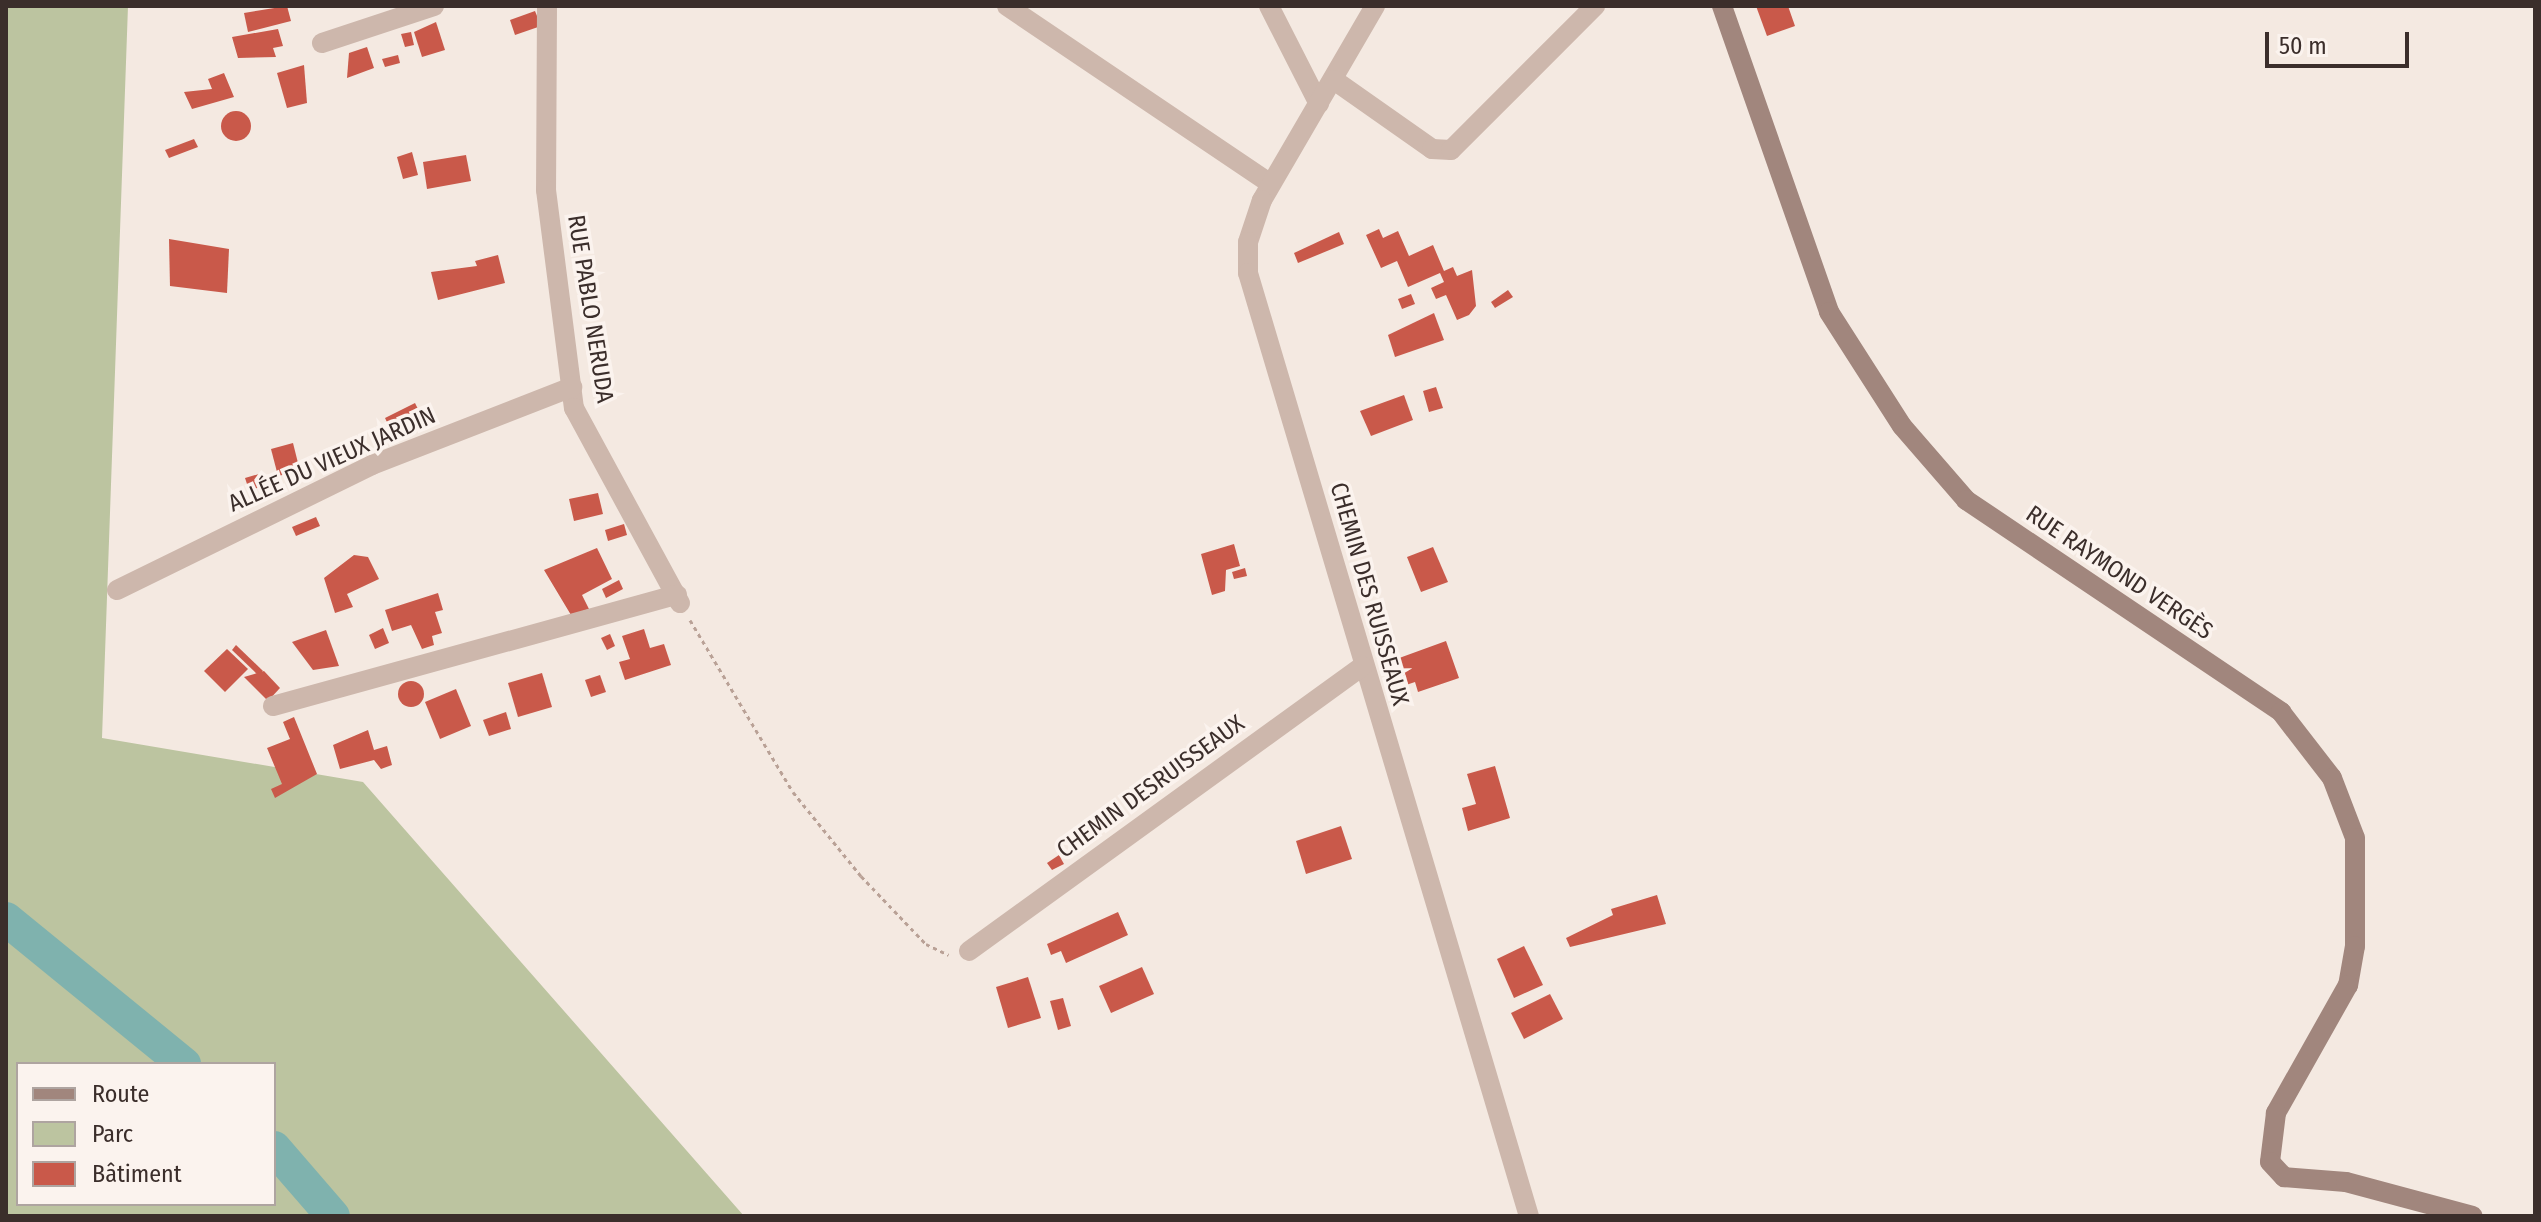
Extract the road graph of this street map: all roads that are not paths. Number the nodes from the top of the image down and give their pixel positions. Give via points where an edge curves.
1 (434, 6) edge
2 (547, 6) edge
3 (1007, 6) edge
4 (1269, 6) edge
5 (1375, 6) edge
6 (1595, 6) edge
7 (1722, 6) edge
8 (322, 43) dead end
9 (1334, 80) junction
10 (1319, 104) junction
11 (1271, 184) junction
12 (572, 387) junction
13 (117, 590) dead end
14 (1363, 666) junction
15 (273, 706) dead end
16 (969, 951) road end
17 (1529, 1216) edge
18 (2473, 1216) edge

1 - 8 street
2 - 12 street, RUE PABLO NERUDA via 546,190
3 - 11 street
4 - 10 street
5 - 9 street, CHEMIN DES RUISSEAUX
6 - 9 street via 1451,150 1432,149
7 - 18 main road, RUE RAYMOND VERGÈS via 1829,312 1860,370 1918,446 1966,500 2015,536 2281,712 2332,778 2355,838 2355,946 2348,985 2276,1113 2270,1162 2284,1177 2346,1182
9 - 10 street, CHEMIN DES RUISSEAUX
10 - 11 street, CHEMIN DES RUISSEAUX
11 - 14 street, CHEMIN DES RUISSEAUX via 1248,242 1248,273
12 - 13 street, ALLÉE DU VIEUX JARDIN via 372,465
12 - 15 street, RUE PABLO NERUDA via 574,408 678,599
14 - 16 street, CHEMIN DESRUISSEAUX
14 - 17 street, CHEMIN DES RUISSEAUX

